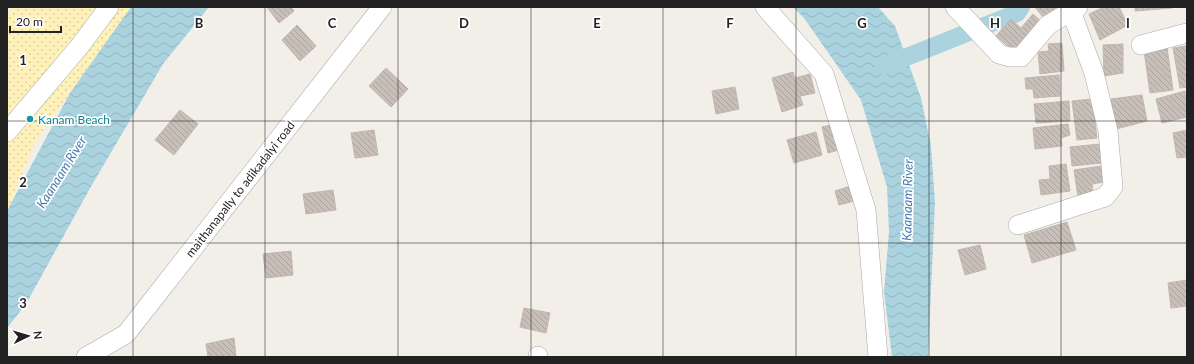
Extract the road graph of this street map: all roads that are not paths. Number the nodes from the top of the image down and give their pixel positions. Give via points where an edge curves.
1 (109, 7) edge
2 (382, 7) edge
3 (765, 7) edge
4 (1075, 9) edge
5 (961, 13) edge
6 (1187, 33) edge
7 (1141, 45) dead end
8 (7, 132) edge
9 (1018, 225) dead end
10 (86, 357) edge
11 (878, 357) edge

1 - 8 street via 79,47
2 - 10 street, maithanapally to adikadalyi road via 126,334
3 - 11 street via 824,74 866,210
4 - 5 street via 1048,25 1021,58 999,54
4 - 9 street via 1108,131 1112,187 1105,197
6 - 7 street

